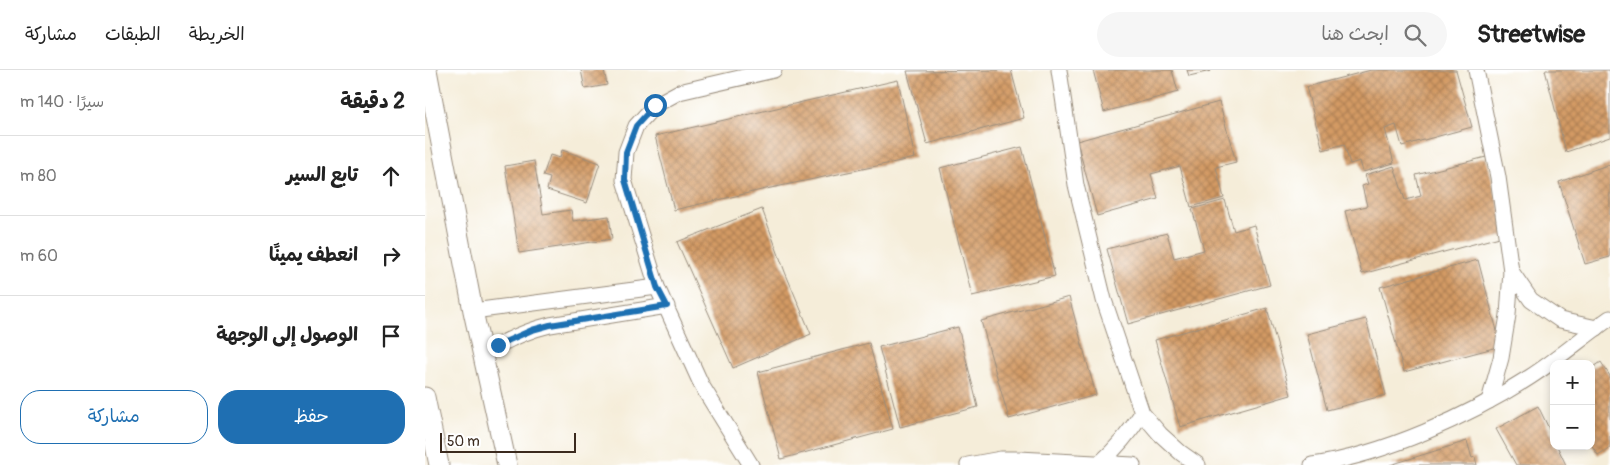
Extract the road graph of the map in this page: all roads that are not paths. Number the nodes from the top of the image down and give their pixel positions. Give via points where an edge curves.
1 (427, 70) edge
2 (774, 70) edge
3 (1059, 70) edge
4 (1476, 70) edge
5 (1511, 271) junction
6 (657, 287) junction
7 (667, 306) junction
8 (473, 311) junction
9 (1610, 318) edge
10 (1597, 328) junction
11 (483, 355) junction
12 (425, 396) edge
13 (1489, 402) junction
14 (1142, 412) junction
15 (1100, 463) junction
16 (439, 465) edge
17 (507, 465) edge
18 (751, 465) edge
19 (968, 465) edge
20 (1133, 465) edge
21 (1199, 465) edge
22 (1312, 465) edge

1 - 8 street
2 - 6 street via 679,92 655,105 636,126 626,152 625,180
3 - 14 street via 1076,185 1104,300
4 - 5 street via 1499,177
5 - 10 street via 1531,300 1561,320
5 - 13 street via 1501,358
6 - 7 street
6 - 8 street
7 - 11 street via 550,325 498,345
7 - 18 street via 702,386
8 - 11 street
9 - 10 street
10 - 13 street via 1532,376
11 - 17 street
12 - 16 street
13 - 22 street via 1401,441 1337,462
14 - 15 street via 1130,432
14 - 21 street via 1160,434
15 - 19 street via 1001,459
15 - 20 street

